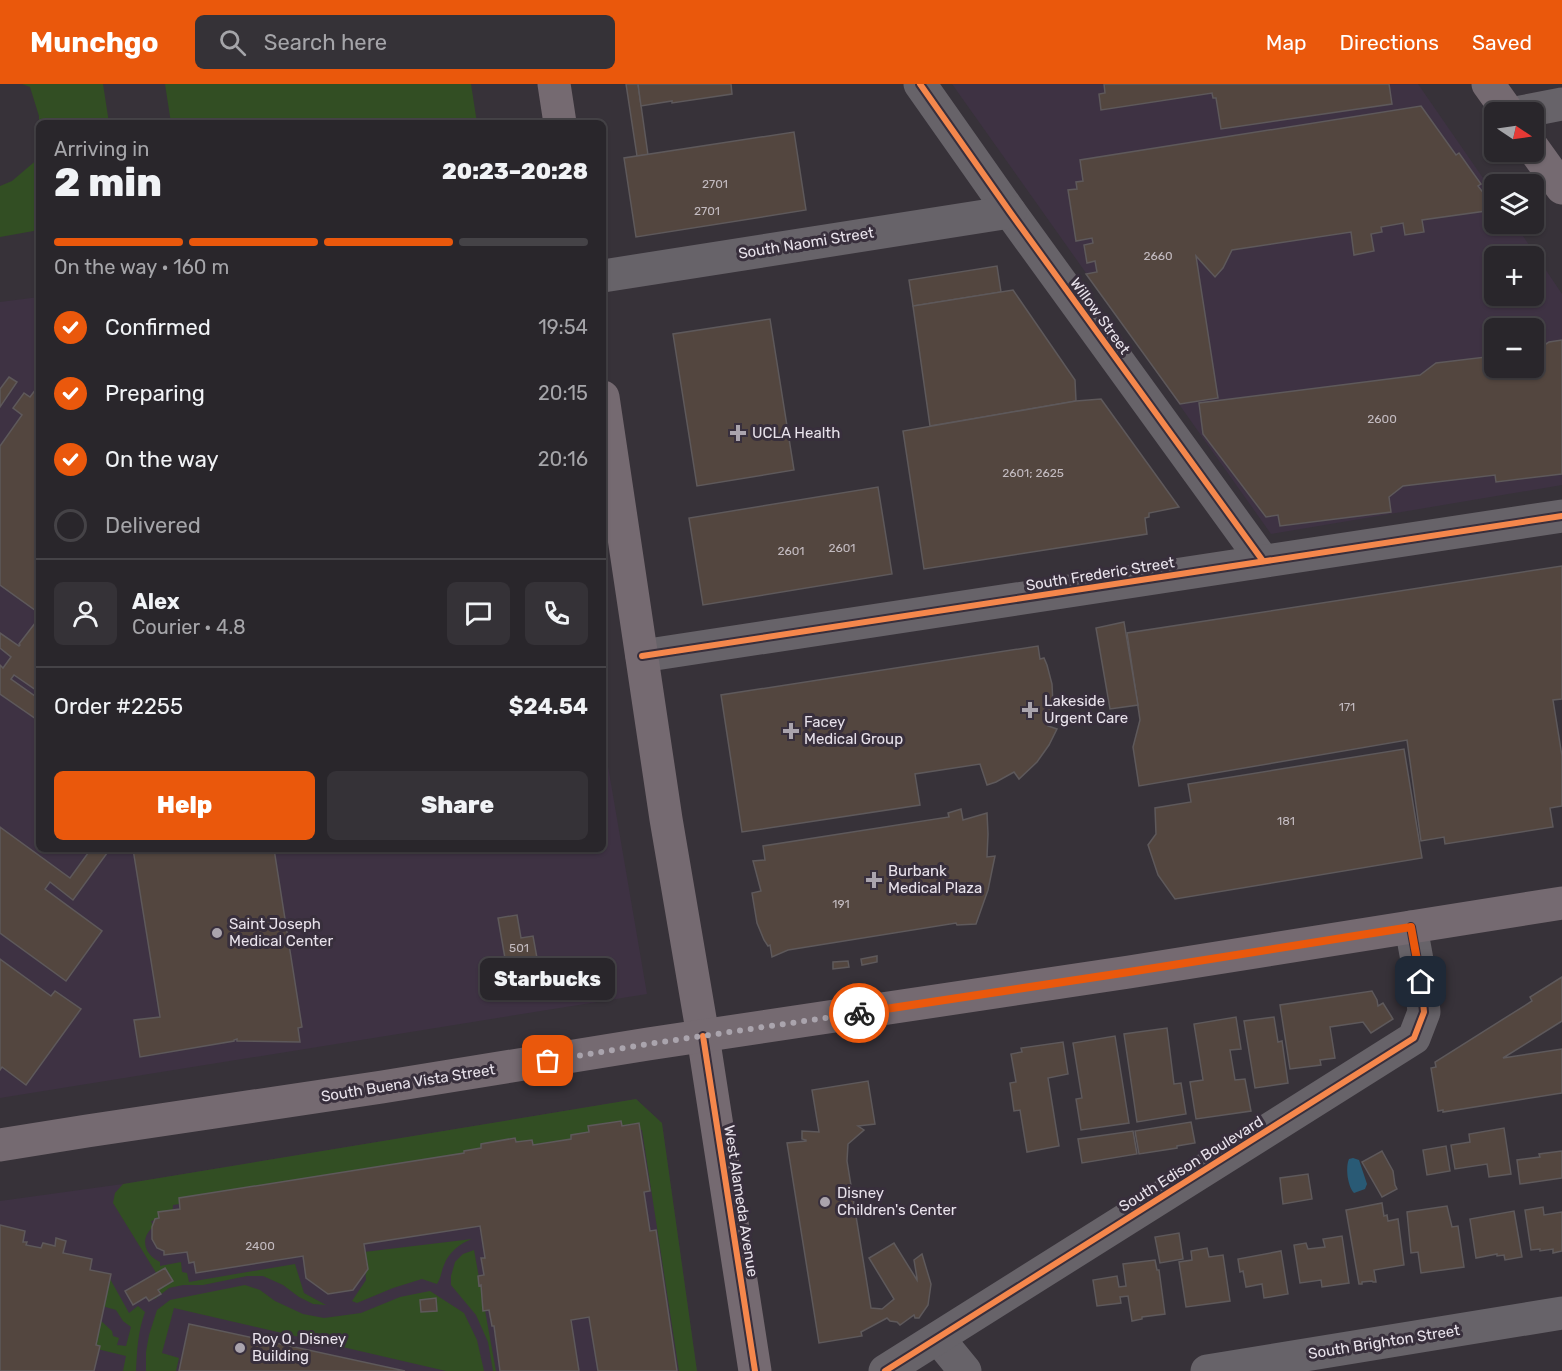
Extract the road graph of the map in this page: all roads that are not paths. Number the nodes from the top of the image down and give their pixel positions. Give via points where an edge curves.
1 (554, 84) edge
2 (920, 84) edge
3 (1488, 84) edge
4 (1501, 102) edge
5 (1562, 104) edge
6 (1544, 108) edge
7 (560, 120) edge
8 (1543, 162) edge
9 (1562, 188) edge
10 (1010, 212) junction
11 (606, 276) edge
12 (606, 417) edge
13 (1562, 516) edge
14 (1263, 561) junction
15 (642, 656) junction
16 (1562, 903) edge
17 (1411, 927) junction
18 (703, 1036) junction
19 (0, 1145) edge
20 (1562, 1313) edge
21 (938, 1338) junction
22 (755, 1371) edge
23 (885, 1371) edge
24 (965, 1371) edge
25 (1207, 1371) edge

1 - 7 main road
2 - 10 street, Willow Street
3 - 4 main road
5 - 6 street
8 - 9 main road
10 - 11 street, South Naomi Street
10 - 14 street, Willow Street
12 - 15 main road, West Alameda Avenue
13 - 14 street, South Frederic Street
14 - 15 street, South Frederic Street
15 - 18 main road, West Alameda Avenue
16 - 17 main road, South Buena Vista Street
17 - 18 main road, South Buena Vista Street
17 - 21 street, South Edison Boulevard via 1424,1012 1414,1038
18 - 19 main road, South Buena Vista Street
18 - 22 main road, West Alameda Avenue
20 - 25 street, South Brighton Street
21 - 23 street, South Edison Boulevard
21 - 24 street

